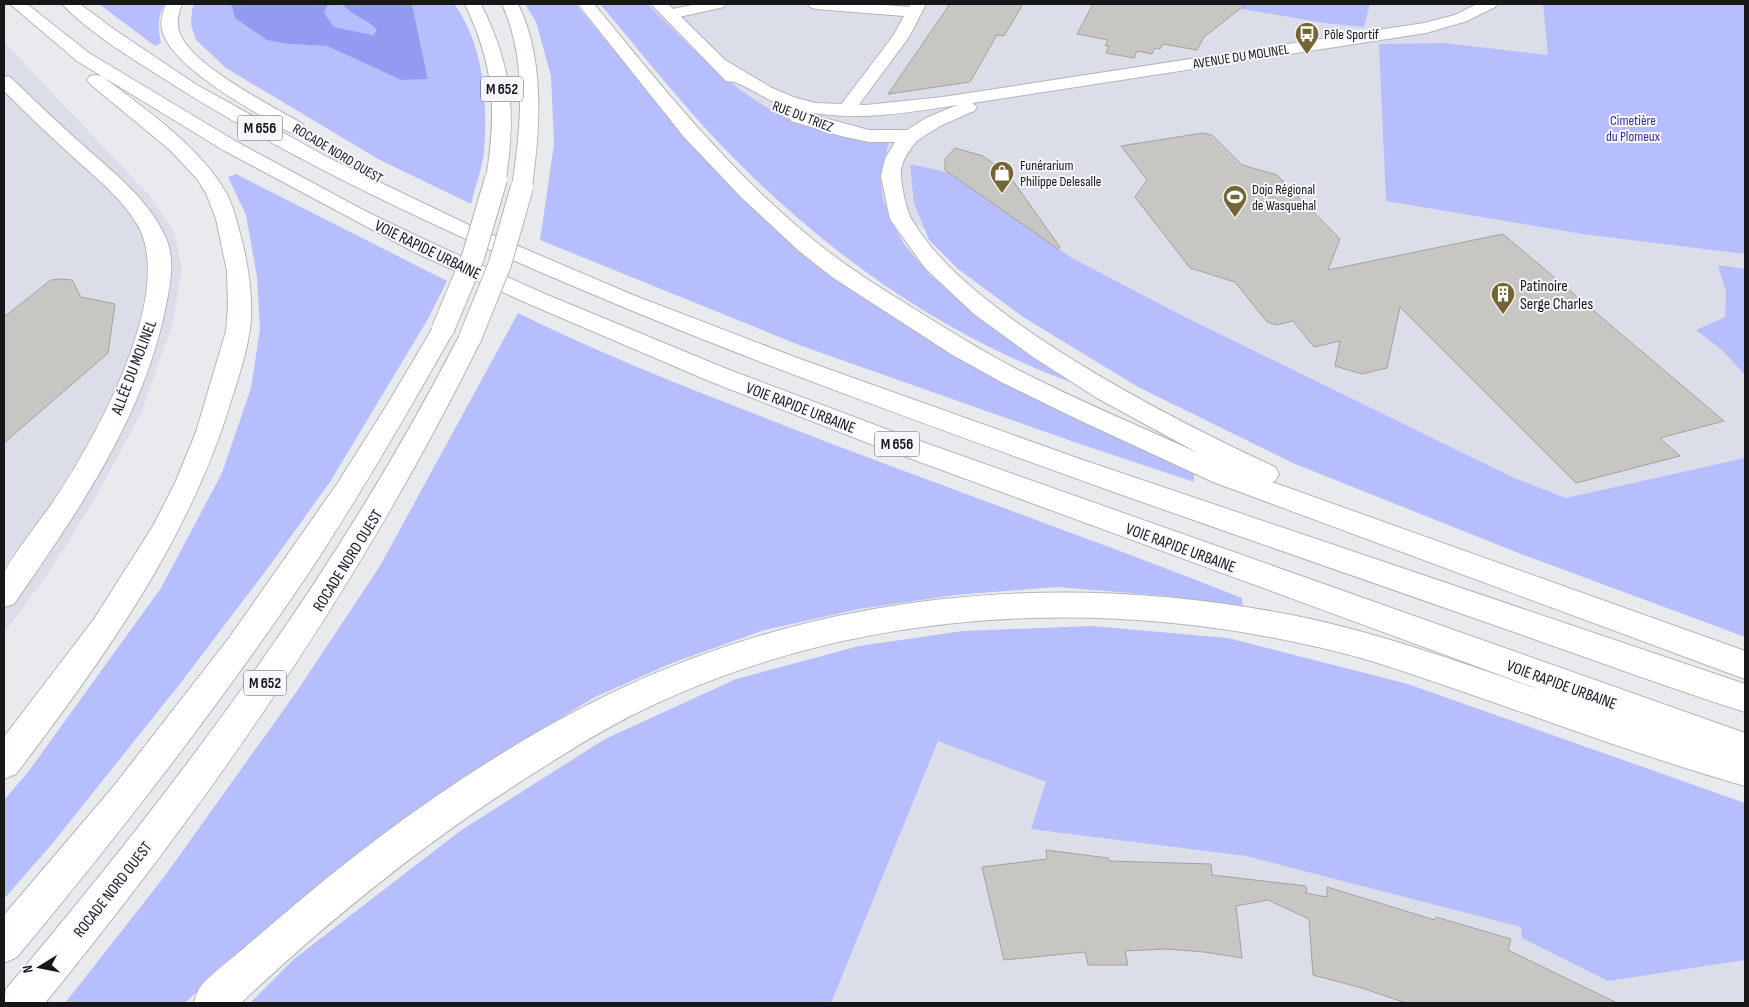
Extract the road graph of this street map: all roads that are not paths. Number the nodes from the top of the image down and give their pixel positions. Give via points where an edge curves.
1 (18, 4) edge
2 (70, 4) edge
3 (174, 4) edge
4 (473, 4) edge
5 (499, 4) edge
6 (510, 4) edge
7 (586, 4) edge
8 (718, 4) edge
9 (816, 4) edge
10 (1489, 4) edge
11 (916, 8) edge
12 (664, 9) edge
13 (524, 51) junction
14 (84, 57) junction
15 (720, 64) junction
16 (4, 81) edge
17 (1049, 86) junction
18 (846, 110) junction
19 (911, 136) junction
20 (464, 230) junction
21 (457, 333) junction
22 (1508, 579) junction
23 (4, 595) edge
24 (1745, 665) edge
25 (1745, 698) edge
26 (1745, 749) edge
27 (4, 763) edge
28 (1745, 770) edge
29 (4, 944) edge
30 (20, 1003) edge
31 (213, 1003) edge

1 - 14 main road, VOIE RAPIDE URBAINE / M 656
2 - 20 main road, VOIE RAPIDE URBAINE / M 656 via 125,44 233,113 364,184
3 - 20 main road, ROCADE NORD OUEST via 169,17 174,40 211,74
4 - 21 main road, ROCADE NORD OUEST / M 652, bridge via 493,47 499,72 504,101 503,138 496,179 473,257
5 - 13 main road, M 652
6 - 13 main road, ROCADE NORD OUEST via 519,23
7 - 22 main road via 691,133 749,194 824,260 909,317 1012,377 1206,468
8 - 12 main road, RUE DU TRIEZ
9 - 11 main road
10 - 17 main road, AVENUE DU MOLINEL via 1462,18 1426,28
11 - 18 main road via 901,37
12 - 15 main road, RUE DU TRIEZ
13 - 21 main road, ROCADE NORD OUEST / M 652, bridge via 531,120 513,225 498,272
14 - 26 main road, VOIE RAPIDE URBAINE / M 656 via 230,146 328,199 433,252 626,338 886,440
14 - 27 main road via 96,80 194,163 217,195 235,252 240,291 238,332 212,428 163,533 101,635
15 - 18 main road, AVENUE DU MOLINEL via 783,100 813,108
15 - 19 main road, RUE DU TRIEZ via 751,92 798,117 855,134
16 - 23 main road, ALLÉE DU MOLINEL via 132,204 154,235 160,267 149,333 117,412 76,487
17 - 18 main road, AVENUE DU MOLINEL via 894,108
17 - 19 main road, AVENUE DU MOLINEL via 955,112
19 - 22 main road via 899,150 892,170 891,196 900,220 914,244 940,272 1018,334 1119,400 1201,444
20 - 25 main road, VOIE RAPIDE URBAINE / M 656 via 640,306 951,424
21 - 29 main road, ROCADE NORD OUEST / M 652 via 401,405 319,534 251,631 142,775
21 - 30 main road, ROCADE NORD OUEST / M 652 via 431,416 333,584 243,714 123,875
22 - 24 main road
28 - 31 main road via 1641,739 1421,664 1291,628 1159,609 1060,604 984,607 907,617 836,630 744,656 647,692 573,731 464,797 389,851

